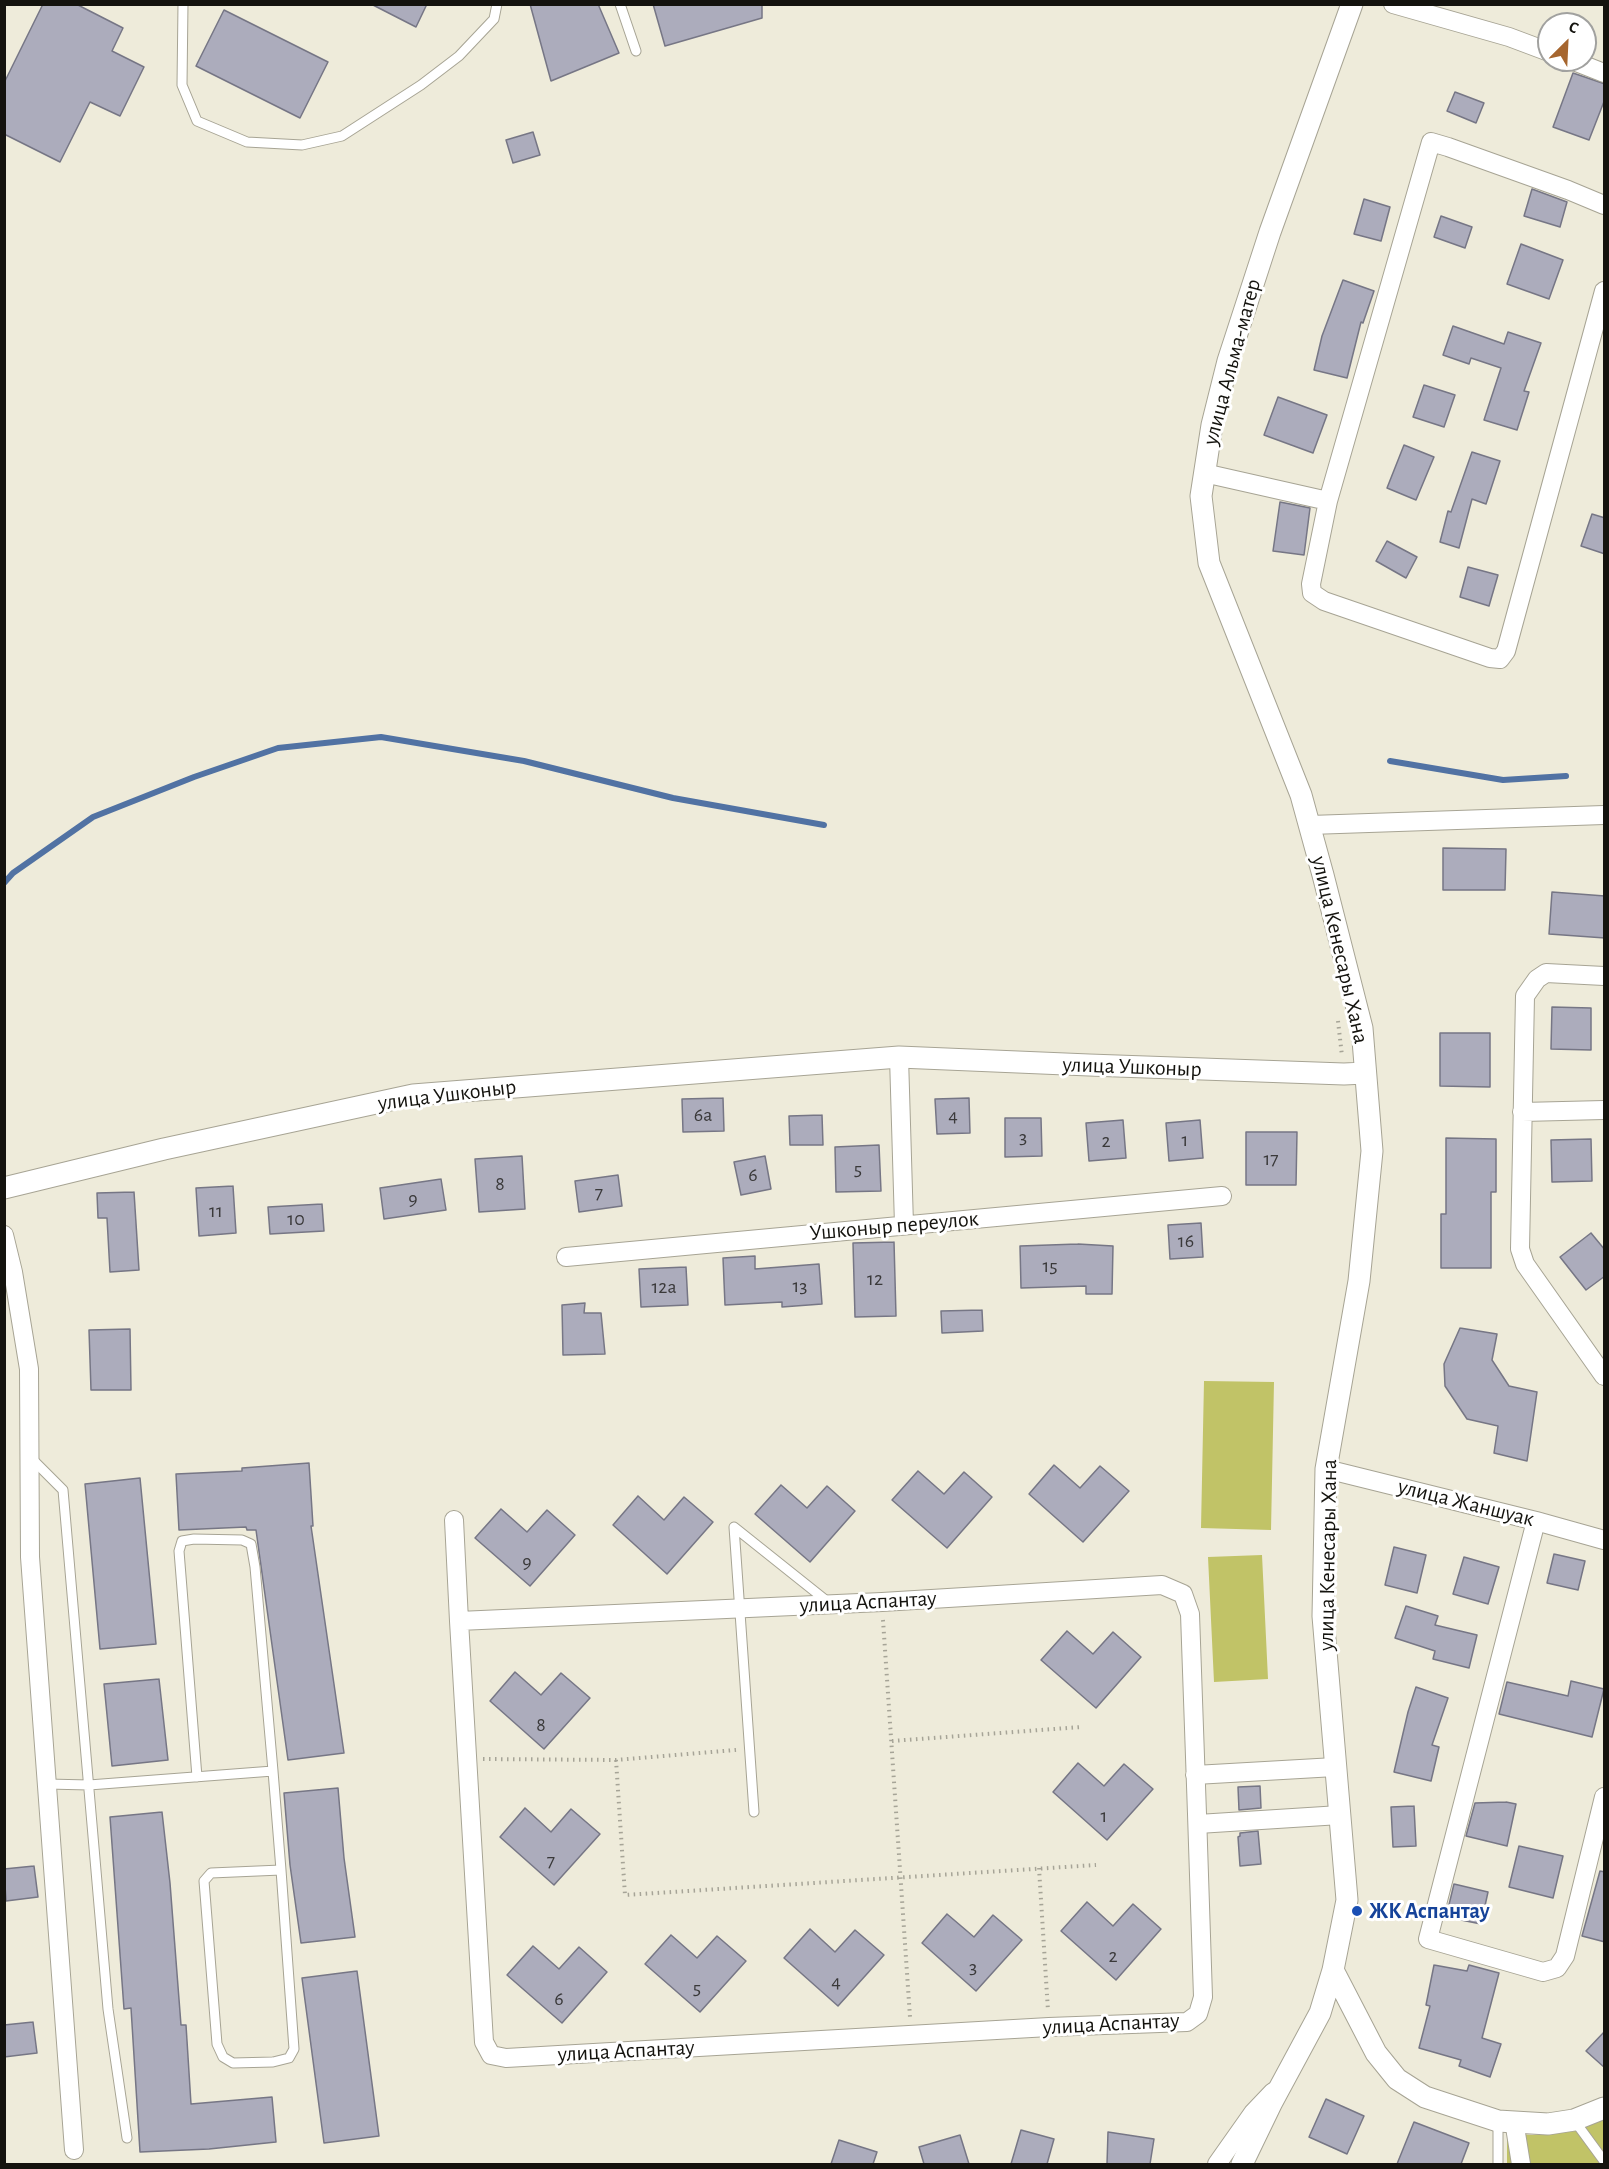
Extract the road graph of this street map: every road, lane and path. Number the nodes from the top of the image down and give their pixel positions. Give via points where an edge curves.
1 (183, 4) edge
2 (497, 4) edge
3 (620, 4) edge
4 (1352, 4) edge
5 (1393, 4) edge
6 (1537, 47) edge
7 (636, 51) dead end
8 (1605, 205) edge
9 (1605, 291) edge
10 (1204, 473) junction
11 (1328, 501) junction
12 (1605, 815) edge
13 (1310, 825) junction
14 (1605, 976) edge
15 (899, 1057) junction
16 (1365, 1073) junction
17 (1605, 1110) edge
18 (1522, 1112) junction
19 (4, 1188) edge
20 (1222, 1196) dead end
21 (904, 1225) junction
22 (4, 1234) edge
23 (566, 1257) dead end
24 (9, 1273) edge
25 (1605, 1376) edge
26 (30, 1457) junction
27 (1326, 1468) junction
28 (454, 1520) dead end
29 (1536, 1521) junction
30 (1605, 1540) edge
31 (882, 1602) junction
32 (830, 1604) junction
33 (740, 1608) junction
34 (459, 1621) junction
35 (1081, 1727) dead end
36 (892, 1741) junction
37 (749, 1749) junction
38 (467, 1759) junction
39 (616, 1760) junction
40 (1335, 1767) junction
41 (273, 1771) junction
42 (1195, 1775) junction
43 (197, 1777) junction
44 (47, 1784) junction
45 (89, 1785) junction
46 (1605, 1797) edge
47 (753, 1812) dead end
48 (1340, 1815) junction
49 (1198, 1824) junction
50 (1096, 1865) dead end
51 (1039, 1868) junction
52 (280, 1870) junction
53 (902, 1876) junction
54 (1333, 1970) junction
55 (1049, 2027) junction
56 (912, 2034) junction
57 (1284, 2081) junction
58 (1605, 2108) edge
59 (1574, 2120) junction
60 (1506, 2121) junction
61 (127, 2138) dead end
62 (74, 2150) dead end
63 (1605, 2162) edge
64 (1217, 2164) edge
65 (1242, 2164) edge
66 (1498, 2164) edge
67 (1521, 2164) edge

1 - 2 lane via 182,85 197,122 247,142 302,145 342,136 421,85 459,56 494,19
3 - 7 lane
4 - 10 street, улица Альма-матер via 1228,361
5 - 6 street
8 - 11 street via 1431,142
9 - 11 street via 1506,651 1500,659 1324,601 1312,593
10 - 11 street
10 - 13 street, улица Альма-матер via 1201,496 1209,563
12 - 13 street
13 - 16 street, улица Кенесары Хана via 1362,1028
14 - 18 street via 1546,973 1525,996
15 - 16 street, улица Ушконыр
15 - 19 street, улица Ушконыр via 413,1095
15 - 21 street
16 - 27 street, улица Кенесары Хана via 1372,1151 1359,1281
17 - 18 street
18 - 25 street via 1520,1249 1525,1264
20 - 21 street, Ушконыр переулок
21 - 23 street, Ушконыр переулок
22 - 24 street
24 - 26 street via 29,1370
26 - 44 street via 30,1557
26 - 45 lane via 63,1490
27 - 29 street, улица Жаншуак
27 - 40 street, улица Кенесары Хана via 1323,1616
28 - 34 street, улица Аспантау
29 - 30 street, улица Жаншуак
29 - 46 street via 1428,1939 1543,1972 1557,1968 1565,1956
31 - 32 street, улица Аспантау
31 - 36 path
31 - 42 street, улица Аспантау via 1162,1585 1183,1594 1190,1614
32 - 33 street, улица Аспантау
32 - 33 lane via 734,1527
33 - 34 street, улица Аспантау
33 - 37 lane
34 - 38 street, улица Аспантау
35 - 36 path
36 - 53 path
37 - 39 path
37 - 47 lane
38 - 39 path
38 - 56 street, улица Аспантау via 484,2042 491,2055 506,2058
39 - 53 path via 625,1895
40 - 42 street
40 - 48 street, улица Кенесары Хана
41 - 43 lane
41 - 43 lane via 251,1544 242,1540 194,1539 182,1541 179,1551
41 - 52 lane
42 - 49 street, улица Аспантау
43 - 45 lane
44 - 45 lane
44 - 62 street
45 - 61 lane via 108,2009
48 - 49 street
48 - 54 street, улица Кенесары Хана via 1347,1900
49 - 55 street, улица Аспантау via 1203,1997 1198,2014 1187,2022
50 - 51 path
51 - 53 path
51 - 55 path
52 - 52 lane via 211,1873 204,1881 217,2044 223,2057 233,2063 273,2062 289,2058 294,2049
53 - 56 path
54 - 57 street, улица Кенесары Хана via 1320,2013
54 - 60 street via 1376,2053 1397,2079 1425,2097
55 - 56 street, улица Аспантау
57 - 64 street via 1253,2114
57 - 65 street, улица Кенесары Хана
58 - 59 street
59 - 60 street via 1548,2124
59 - 63 lane
60 - 66 lane
60 - 67 street

